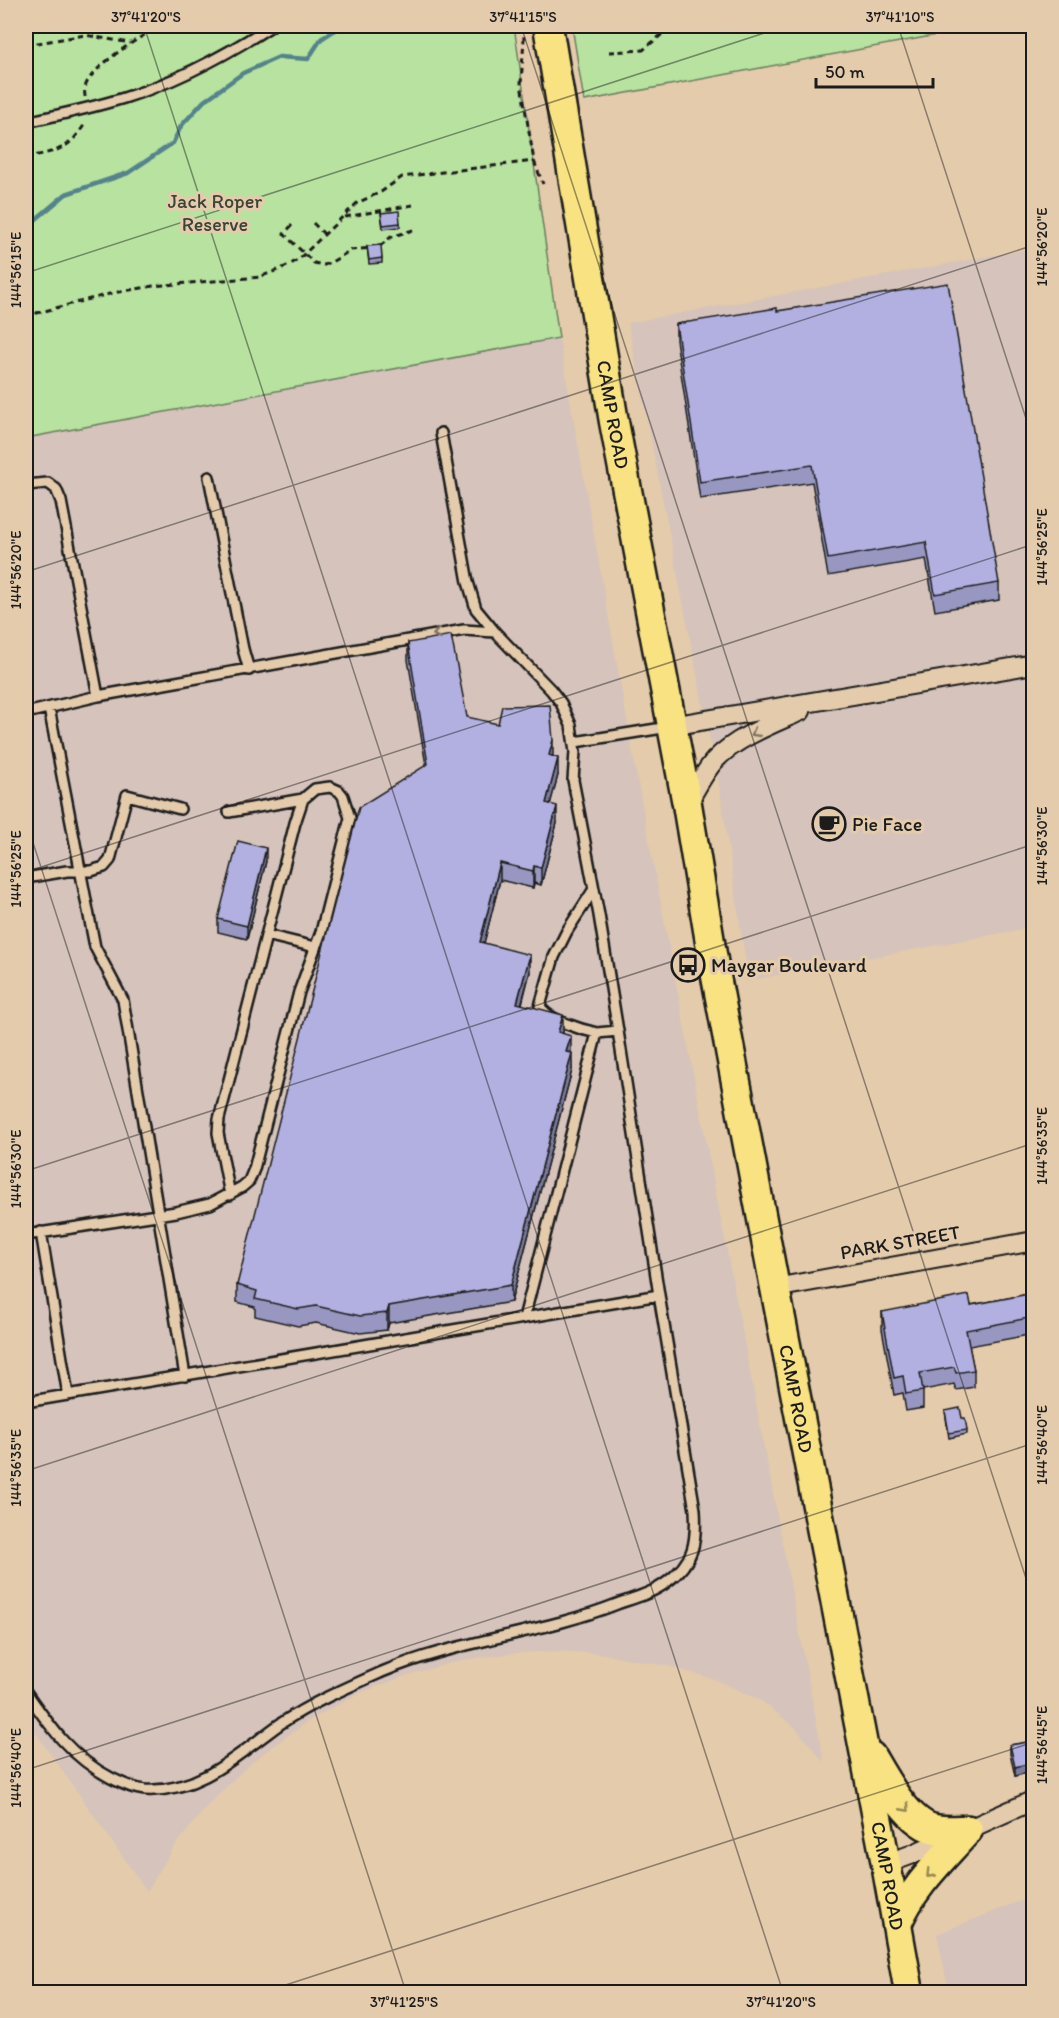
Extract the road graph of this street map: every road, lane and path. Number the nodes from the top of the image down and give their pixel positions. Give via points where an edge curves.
1 (160, 26) edge
2 (272, 26) edge
3 (531, 26) edge
4 (672, 26) edge
5 (130, 43) junction
6 (26, 45) edge
7 (609, 52) dead end
8 (85, 99) dead end
9 (86, 121) dead end
10 (26, 122) edge
11 (26, 158) edge
12 (534, 161) junction
13 (543, 184) dead end
14 (413, 206) dead end
15 (343, 217) junction
16 (313, 223) dead end
17 (292, 225) dead end
18 (417, 229) dead end
19 (324, 234) junction
20 (304, 254) junction
21 (26, 308) edge
22 (37, 313) junction
23 (26, 317) edge
24 (441, 433) dead end
25 (209, 477) dead end
26 (26, 485) edge
27 (495, 632) junction
28 (1034, 664) edge
29 (249, 670) junction
30 (98, 696) junction
31 (827, 700) junction
32 (49, 708) junction
33 (26, 713) edge
34 (671, 726) junction
35 (575, 742) junction
36 (303, 799) junction
37 (687, 804) junction
38 (180, 809) dead end
39 (229, 812) dead end
40 (80, 871) junction
41 (26, 878) edge
42 (594, 889) junction
43 (266, 935) junction
44 (315, 947) junction
45 (618, 1031) junction
46 (597, 1033) junction
47 (230, 1195) junction
48 (158, 1215) junction
49 (41, 1232) junction
50 (26, 1235) edge
51 (1034, 1241) edge
52 (774, 1288) junction
53 (658, 1295) junction
54 (524, 1318) junction
55 (185, 1376) junction
56 (68, 1395) junction
57 (26, 1402) edge
58 (26, 1692) edge
59 (862, 1742) junction
60 (1034, 1800) edge
61 (968, 1830) junction
62 (886, 1863) junction
63 (897, 1924) junction
64 (909, 1992) edge

1 - 5 path
2 - 10 lane via 239,47 137,93
3 - 12 path via 524,39 521,84
3 - 34 main road, CAMP ROAD via 614,422
4 - 7 path via 643,50
5 - 6 path via 85,35
5 - 8 path via 90,76
9 - 11 path via 76,138 62,148
12 - 13 path
12 - 15 path via 402,177 357,203
14 - 15 path
15 - 19 path
16 - 19 path
17 - 20 path via 284,234
18 - 20 path via 391,237 379,247 351,250 324,265
19 - 20 path
20 - 22 path via 260,277 153,286
21 - 22 path
22 - 23 path
24 - 27 lane via 468,582 476,609
25 - 29 lane
26 - 30 lane via 48,483 61,501
27 -> 29 lane via 464,630
27 - 35 lane via 552,690 571,725
28 - 31 street
29 - 30 lane
30 - 32 lane
31 - 34 street
31 -> 37 street via 769,725 722,753
32 - 33 lane
32 - 40 lane
34 - 35 lane
34 - 37 main road, CAMP ROAD
35 - 42 lane via 573,780
36 - 39 lane
36 - 43 lane
36 - 44 lane via 315,789 334,788 345,798 350,819
37 - 52 main road, CAMP ROAD
38 - 40 lane via 127,795 110,860 99,869
40 - 41 lane
40 - 48 lane via 95,947 123,1000
42 - 45 lane
42 - 46 lane via 554,957 540,1006 545,1013 569,1025
43 - 44 lane
43 - 47 lane via 219,1119
44 - 47 lane via 299,992 254,1169 249,1181
45 - 46 lane
45 - 53 lane
46 - 54 lane
47 - 48 lane via 210,1204
48 - 49 lane
48 - 55 lane
49 - 50 lane
49 - 56 lane
51 - 52 street, PARK STREET
52 - 59 main road, CAMP ROAD
53 - 54 lane
53 - 58 lane via 695,1510 696,1536 690,1556 665,1583 597,1612 427,1655 383,1672 282,1724 214,1772 166,1791 141,1790 99,1772 75,1755 53,1731
54 - 55 lane
55 - 56 lane
56 - 57 lane
59 -> 61 main road via 906,1809 923,1824 935,1829
59 - 62 main road, CAMP ROAD
60 - 61 street
61 - 62 street
61 -> 63 main road via 917,1886 904,1904
62 - 63 main road, CAMP ROAD
63 - 64 main road, CAMP ROAD

